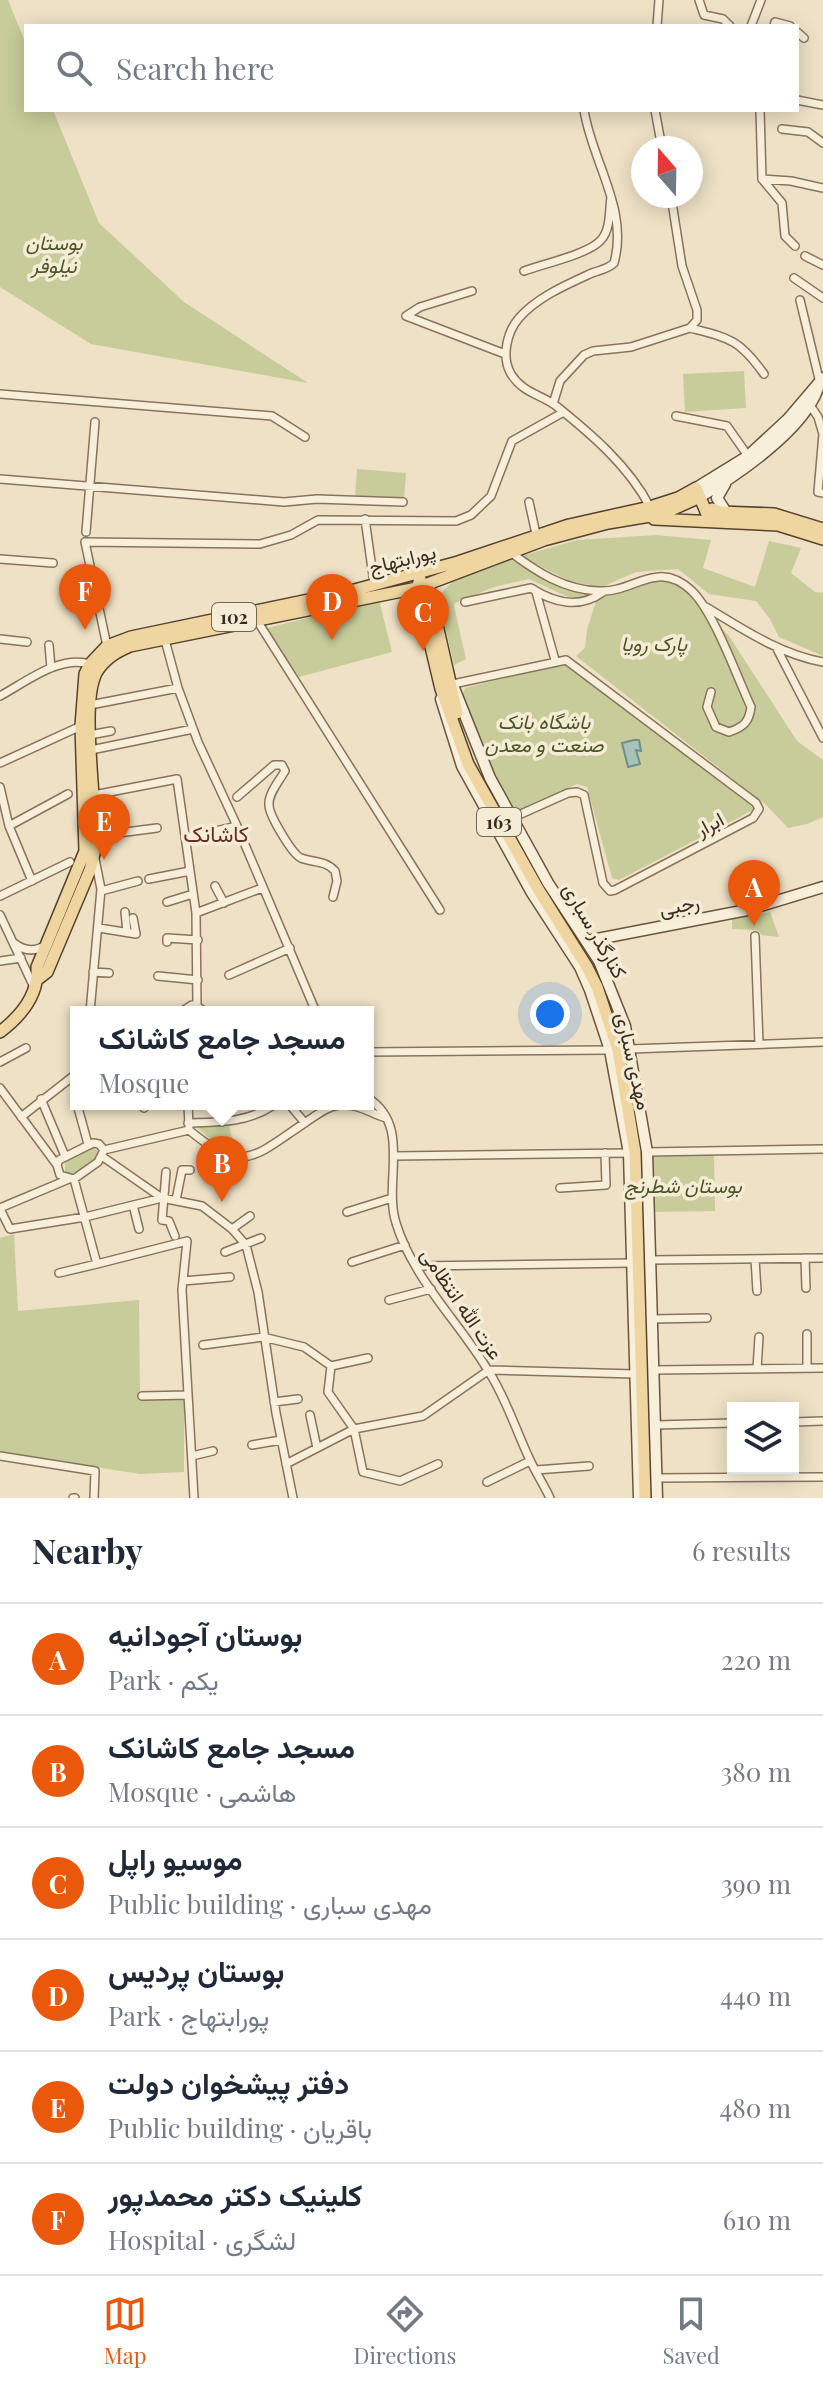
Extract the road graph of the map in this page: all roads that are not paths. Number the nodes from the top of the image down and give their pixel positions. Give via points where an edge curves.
1 (659, 0) edge
2 (699, 0) edge
3 (761, 0) edge
4 (657, 24) edge
5 (728, 24) edge
6 (752, 24) edge
7 (799, 34) edge
8 (804, 38) dead end
9 (799, 100) edge
10 (823, 105) edge
11 (585, 112) edge
12 (655, 112) edge
13 (760, 112) edge
14 (782, 129) dead end
15 (660, 136) edge
16 (823, 143) edge
17 (762, 179) junction
18 (823, 188) edge
19 (611, 194) junction
20 (673, 208) edge
21 (795, 246) dead end
22 (805, 256) dead end
23 (823, 265) edge
24 (524, 271) dead end
25 (794, 278) dead end
26 (472, 291) dead end
27 (823, 298) edge
28 (800, 300) dead end
29 (690, 328) junction
30 (505, 354) junction
31 (764, 374) dead end
32 (822, 380) edge
33 (0, 394) edge
34 (97, 402) junction
35 (553, 404) junction
36 (810, 405) junction
37 (96, 413) dead end
38 (562, 413) junction
39 (676, 416) dead end
40 (95, 422) dead end
41 (823, 434) edge
42 (305, 437) dead end
43 (748, 456) junction
44 (0, 479) edge
45 (728, 481) junction
46 (89, 487) junction
47 (698, 492) junction
48 (823, 493) edge
49 (403, 502) dead end
50 (529, 502) dead end
51 (644, 511) junction
52 (726, 512) junction
53 (365, 519) junction
54 (737, 522) junction
55 (823, 529) edge
56 (86, 532) dead end
57 (536, 534) junction
58 (823, 539) edge
59 (510, 552) junction
60 (0, 559) edge
61 (53, 563) dead end
62 (457, 567) junction
63 (374, 583) junction
64 (422, 584) junction
65 (347, 592) junction
66 (536, 592) junction
67 (603, 592) junction
68 (465, 602) dead end
69 (704, 605) junction
70 (257, 617) junction
71 (437, 617) junction
72 (196, 629) junction
73 (0, 639) edge
74 (165, 640) junction
75 (27, 642) dead end
76 (49, 645) dead end
77 (107, 646) junction
78 (438, 647) junction
79 (776, 647) junction
80 (555, 660) junction
81 (823, 662) edge
82 (90, 664) junction
83 (51, 668) junction
84 (449, 686) junction
85 (178, 688) junction
86 (711, 692) dead end
87 (0, 696) edge
88 (90, 705) junction
89 (81, 726) junction
90 (193, 729) junction
91 (111, 731) dead end
92 (90, 735) junction
93 (823, 738) edge
94 (91, 750) junction
95 (0, 763) edge
96 (0, 787) edge
97 (68, 794) dead end
98 (94, 795) junction
99 (237, 797) dead end
100 (2, 813) edge
101 (512, 818) junction
102 (9, 826) junction
103 (237, 826) junction
104 (157, 828) dead end
105 (95, 836) junction
106 (185, 838) junction
107 (94, 854) junction
108 (70, 862) dead end
109 (190, 871) junction
110 (149, 879) dead end
111 (32, 881) junction
112 (138, 881) dead end
113 (215, 886) dead end
114 (823, 887) edge
115 (262, 888) junction
116 (101, 891) junction
117 (193, 894) junction
118 (0, 896) edge
119 (333, 897) dead end
120 (167, 902) dead end
121 (224, 903) junction
122 (440, 910) dead end
123 (125, 912) dead end
124 (196, 913) junction
125 (0, 915) edge
126 (133, 918) dead end
127 (99, 928) junction
128 (131, 933) junction
129 (755, 936) dead end
130 (167, 940) dead end
131 (198, 940) junction
132 (587, 941) junction
133 (13, 943) junction
134 (48, 943) junction
135 (290, 948) junction
136 (21, 958) junction
137 (0, 961) edge
138 (93, 972) junction
139 (109, 973) dead end
140 (229, 975) dead end
141 (158, 976) dead end
142 (198, 980) junction
143 (36, 984) junction
144 (198, 1004) joint
145 (90, 1006) edge
146 (190, 1006) edge
147 (314, 1006) edge
148 (0, 1032) edge
149 (823, 1042) edge
150 (759, 1044) junction
151 (26, 1048) dead end
152 (620, 1050) junction
153 (374, 1052) edge
154 (0, 1062) edge
155 (70, 1078) edge
156 (0, 1088) edge
157 (41, 1099) junction
158 (374, 1103) edge
159 (79, 1110) edge
160 (188, 1110) edge
161 (224, 1110) edge
162 (265, 1110) edge
163 (294, 1110) edge
164 (323, 1110) edge
165 (369, 1110) edge
166 (21, 1117) junction
167 (386, 1118) junction
168 (222, 1122) junction
169 (305, 1123) junction
170 (188, 1126) junction
171 (88, 1144) junction
172 (823, 1149) edge
173 (638, 1152) junction
174 (605, 1153) junction
175 (103, 1154) junction
176 (65, 1156) junction
177 (395, 1156) junction
178 (57, 1165) junction
179 (190, 1170) dead end
180 (166, 1172) dead end
181 (71, 1179) junction
182 (560, 1188) dead end
183 (162, 1198) junction
184 (392, 1198) junction
185 (176, 1200) junction
186 (133, 1205) junction
187 (0, 1208) edge
188 (347, 1212) dead end
189 (250, 1216) dead end
190 (85, 1217) junction
191 (139, 1229) dead end
192 (232, 1229) junction
193 (175, 1236) dead end
194 (261, 1238) dead end
195 (246, 1245) junction
196 (405, 1245) junction
197 (225, 1252) dead end
198 (805, 1258) junction
199 (823, 1258) edge
200 (755, 1259) junction
201 (650, 1260) junction
202 (352, 1262) dead end
203 (632, 1263) junction
204 (97, 1264) junction
205 (417, 1266) junction
206 (59, 1273) dead end
207 (230, 1277) dead end
208 (183, 1281) junction
209 (806, 1288) dead end
210 (431, 1289) junction
211 (757, 1291) dead end
212 (389, 1300) dead end
213 (707, 1318) dead end
214 (652, 1319) junction
215 (807, 1334) dead end
216 (263, 1337) junction
217 (759, 1337) dead end
218 (203, 1345) dead end
219 (368, 1358) dead end
220 (331, 1366) junction
221 (807, 1368) junction
222 (823, 1368) edge
223 (757, 1369) junction
224 (489, 1370) junction
225 (653, 1370) junction
226 (635, 1374) junction
227 (188, 1395) junction
228 (142, 1396) dead end
229 (298, 1399) dead end
230 (274, 1402) junction
231 (310, 1415) dead end
232 (823, 1421) edge
233 (799, 1422) edge
234 (727, 1423) edge
235 (655, 1425) junction
236 (354, 1429) junction
237 (281, 1440) junction
238 (252, 1445) dead end
239 (317, 1448) junction
240 (213, 1451) dead end
241 (0, 1456) edge
242 (192, 1456) junction
243 (530, 1461) junction
244 (286, 1464) junction
245 (438, 1464) dead end
246 (589, 1466) dead end
247 (536, 1470) junction
248 (734, 1474) edge
249 (793, 1474) edge
250 (823, 1477) edge
251 (656, 1478) junction
252 (487, 1482) dead end
253 (94, 1498) edge
254 (194, 1498) edge
255 (293, 1498) edge
256 (550, 1498) edge
257 (639, 1498) edge
258 (651, 1498) edge

1 - 4 street
2 - 5 street via 704,15
3 - 6 street
7 - 8 street
9 - 10 street
11 - 19 street
12 - 15 street
13 - 17 street
14 - 16 street via 808,132
17 - 18 street
17 - 21 street via 782,203 785,236
19 - 24 street via 608,226 600,242
19 - 30 street via 618,236 614,263 519,318
20 - 29 street via 682,266 697,310
22 - 23 street
25 - 27 street
26 - 30 street via 406,316
28 - 32 street
29 - 31 street via 731,339
29 - 35 street via 584,355 560,381
30 - 35 street via 519,386
32 - 36 main road, پورابتهاج / 102
32 - 43 main road, پورابتهاج / 102
33 - 34 street
34 - 37 street
34 - 42 street via 272,416
35 - 38 street
36 - 41 street
36 - 45 main road, پورابتهاج / 102
38 - 51 street via 638,483
38 - 53 street via 512,441 491,496 471,515 456,521
39 - 43 street via 727,426
40 - 46 street
41 - 48 street via 818,480 818,492
43 - 47 main road, پورابتهاج / 102
44 - 46 street
45 - 47 main road, پورابتهاج / 102
45 - 52 main road via 717,498
46 - 49 street via 284,502
46 - 56 street
47 - 51 main road, پورابتهاج / 102 via 679,508
47 - 52 main road via 713,510
47 - 54 main road via 707,514
50 - 57 street
51 - 54 main road via 675,522
51 - 57 main road, پورابتهاج / 102 via 595,517
51 - 59 main road, پورابتهاج / 102
52 - 55 main road via 774,514
53 - 63 street
53 - 77 street via 318,520 260,544 85,542
54 - 58 main road via 778,525
57 - 62 main road, پورابتهاج / 102
59 - 62 main road, پورابتهاج / 102
59 - 67 street via 539,573 577,589
60 - 61 street
62 - 63 main road, پورابتهاج / 102
62 - 64 main road
62 - 71 main road via 441,587
63 - 65 main road, پورابتهاج / 102
64 - 65 main road
64 - 70 main road, پورابتهاج / 102
64 - 71 main road, 163
64 - 78 main road, 163
65 - 70 main road, پورابتهاج / 102
66 - 67 street via 570,604
66 - 68 street via 524,589
66 - 80 street
67 - 69 street via 655,576 673,577
69 - 79 street
69 - 86 street via 751,707 742,728 729,732 716,727 707,707
70 - 72 main road, پورابتهاج / 102
70 - 122 street
71 - 78 main road, 163
72 - 74 main road, پورابتهاج / 102
72 - 77 main road, پورابتهاج / 102 via 131,637
73 - 75 street
74 - 85 street
74 - 88 main road, پورابتهاج / 102 via 130,646 109,657 96,674
76 - 83 street
77 - 82 main road, پورابتهاج / 102
78 - 84 main road, 163
79 - 81 street
79 - 93 street
80 - 84 street
80 - 101 street, ابرار via 566,660 759,809 753,818 610,891 603,883 584,795 568,793
82 - 83 street via 77,660
82 - 89 main road, پورابتهاج / 102 via 82,689
83 - 87 street
84 - 101 main road, کنارگذر سباری
84 - 152 main road, 163 via 474,761 602,984
85 - 88 street
85 - 90 street
88 - 92 main road, پورابتهاج / 102
89 - 95 street
89 - 134 main road, پورابتهاج / 102 via 85,851
90 - 94 street
90 - 103 street
91 - 92 street
92 - 94 main road, پورابتهاج / 102
94 - 98 main road, پورابتهاج / 102
96 - 100 street
97 - 102 street
98 - 105 main road, پورابتهاج / 102
98 - 106 street via 177,779
99 - 119 street via 274,765 282,765 285,771 270,798 270,811 295,854 335,871
100 - 102 street
101 - 132 main road, کنارگذر سباری
102 - 111 street
103 - 106 street
103 - 115 street
104 - 105 street
105 - 107 main road, پورابتهاج / 102
106 - 109 street
107 - 116 street
107 - 143 main road, پورابتهاج / 102 via 47,972
108 - 111 street
109 - 110 street
109 - 117 street
111 - 118 street
112 - 116 street
113 - 121 street
114 - 132 main road, رجبی via 747,910
115 - 121 street
115 - 135 street
116 - 127 street
117 - 120 street
117 - 124 street
121 - 124 street
123 - 128 street
124 - 131 street
125 - 133 street
126 - 128 street
127 - 128 street
127 - 138 street
129 - 150 street
130 - 131 street
131 - 142 street
132 - 152 main road, کنارگذر سباری via 613,992
133 - 134 street via 30,950
133 - 136 street
134 - 143 main road, پورابتهاج / 102
135 - 140 street
135 - 147 street
136 - 137 street
136 - 143 street
138 - 139 street
138 - 145 street
141 - 142 street
142 - 144 street
143 - 148 main road, پورابتهاج / 102 via 17,1019
144 - 146 street
149 - 150 street
150 - 152 street
151 - 154 street
152 - 153 street
152 - 173 main road, مهدی سباری / 163
155 - 157 street
156 - 166 street
157 - 166 street
157 - 176 street
158 - 167 street
159 - 171 street
160 - 170 street
161 - 168 street
162 - 168 street
163 - 169 street
164 - 169 street
165 - 167 street
166 - 178 street
167 - 177 street, عزت الله انتظامی
168 - 170 street
169 - 170 street via 252,1156 238,1158 208,1146
170 - 175 street
171 - 175 street via 99,1144
171 - 176 street
172 - 173 street
173 - 174 street
173 - 201 main road
173 - 203 main road
173 - 258 main road, مهدی سباری / 163
174 - 177 street
174 - 182 street via 606,1185
175 - 181 street
175 - 183 street
176 - 178 street
177 - 184 street, عزت الله انتظامی
178 - 181 street via 60,1175
179 - 185 street via 182,1170
180 - 183 street
181 - 187 street
181 - 190 street
183 - 185 street
183 - 186 street
183 - 193 street via 162,1220 169,1221
184 - 188 street
184 - 196 street, عزت الله انتظامی
185 - 192 street via 202,1206
186 - 190 street
186 - 191 street
187 - 190 street via 10,1229
189 - 192 street
190 - 204 street
192 - 195 street
194 - 195 street
195 - 197 street
195 - 216 street
196 - 202 street
196 - 205 street, عزت الله انتظامی
198 - 199 street
198 - 200 street
198 - 209 street
200 - 201 street
200 - 211 street
201 - 214 main road
203 - 205 street
203 - 226 main road
204 - 206 street
204 - 208 street via 187,1241
205 - 210 street, عزت الله انتظامی
207 - 208 street
208 - 227 street
210 - 212 street
210 - 224 street, عزت الله انتظامی
213 - 214 street
214 - 225 main road
215 - 221 street
216 - 218 street
216 - 220 street via 304,1347
216 - 230 street
217 - 223 street
219 - 220 street
220 - 236 street via 328,1392
221 - 222 street
221 - 223 street
223 - 225 street
224 - 226 street
224 - 236 street via 423,1416
224 - 243 street, عزت الله انتظامی
225 - 235 main road
226 - 257 main road
227 - 228 street
227 - 242 street
229 - 230 street
230 - 237 street
231 - 239 street
232 - 233 street
234 - 235 street
235 - 251 main road
236 - 239 street
236 - 245 street via 363,1472 400,1481
237 - 238 street
237 - 244 street
239 - 244 street
240 - 242 street
241 - 253 street via 95,1471
242 - 254 street
243 - 247 street, عزت الله انتظامی
243 - 252 street
244 - 255 street
246 - 247 street
247 - 256 street, عزت الله انتظامی
248 - 251 street
249 - 250 street
251 - 258 main road

